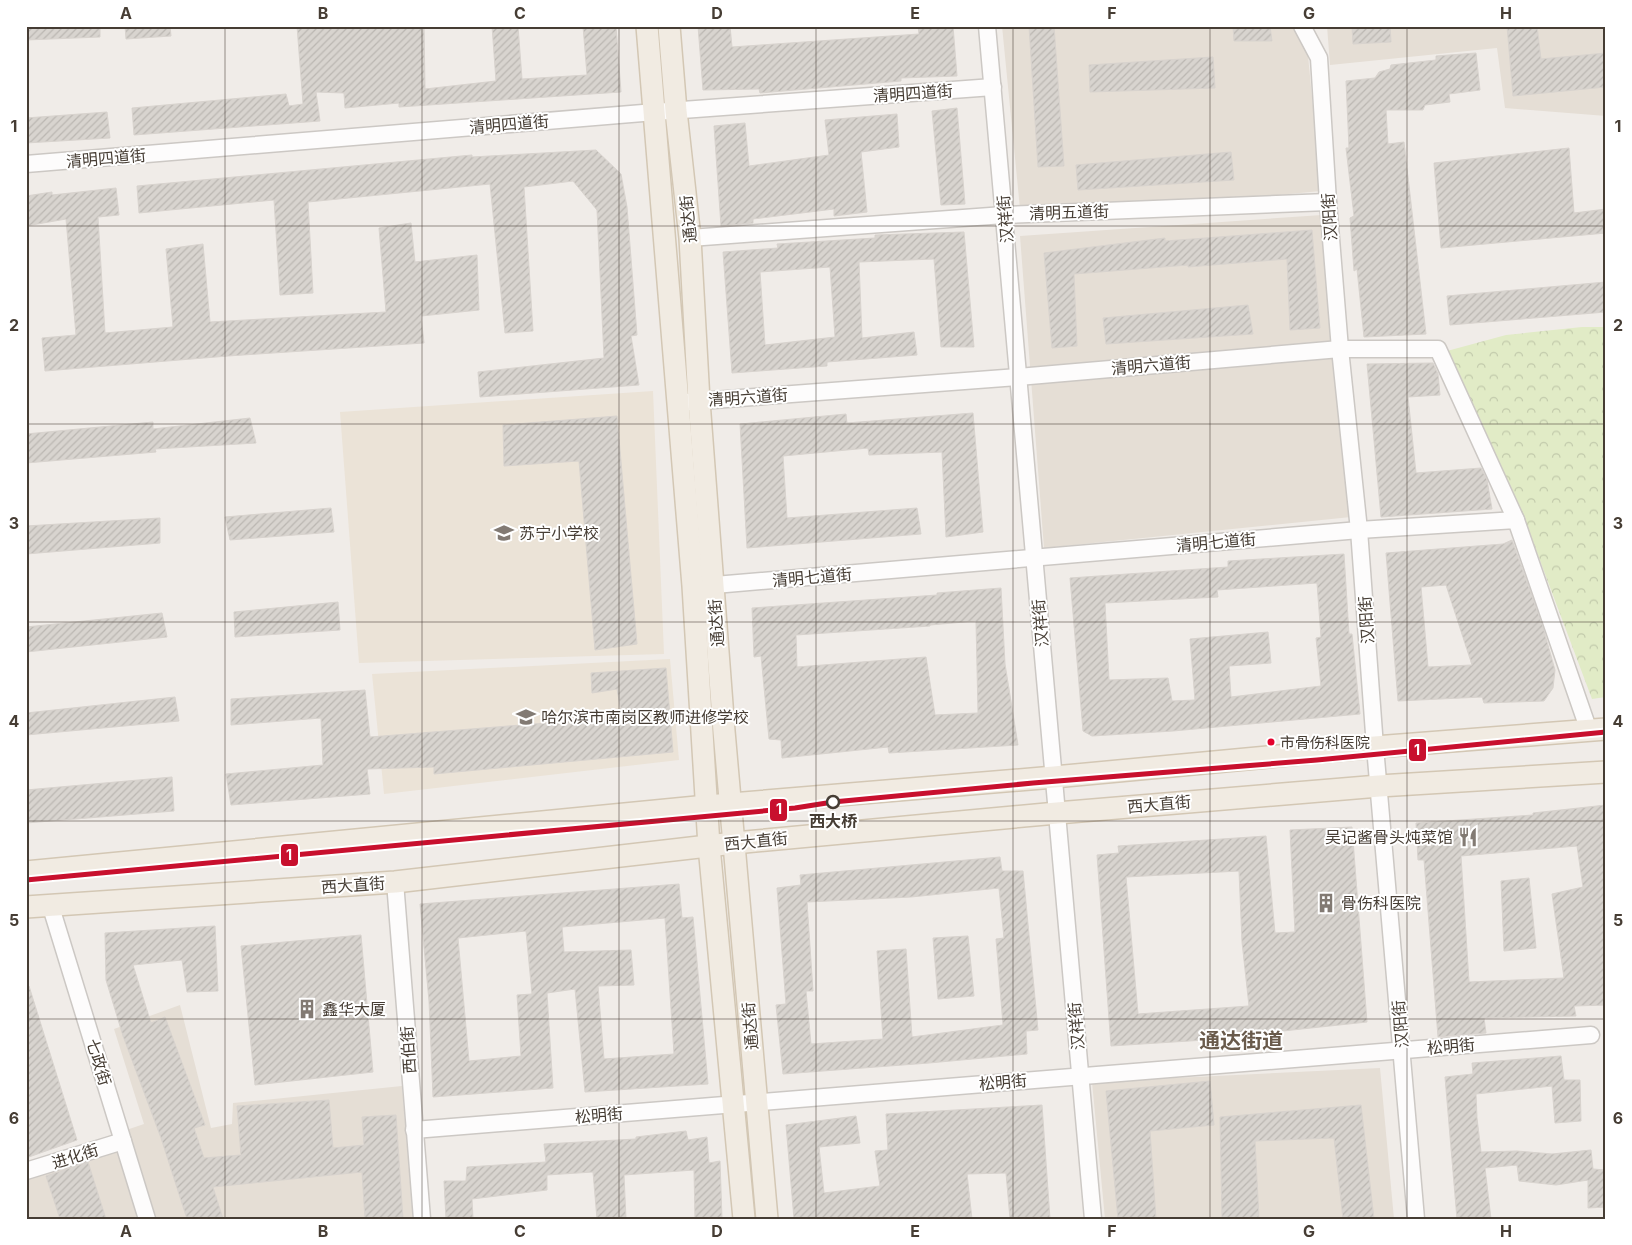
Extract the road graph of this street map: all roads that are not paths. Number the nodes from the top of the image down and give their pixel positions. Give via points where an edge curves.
1 (648, 26) edge
2 (669, 26) edge
3 (988, 26) edge
4 (1302, 26) edge
5 (993, 87) junction
6 (666, 111) junction
7 (26, 164) edge
8 (1328, 202) junction
9 (1004, 215) junction
10 (690, 238) junction
11 (1340, 349) junction
12 (1018, 377) junction
13 (699, 401) junction
14 (677, 403) junction
15 (1516, 520) junction
16 (1359, 530) junction
17 (1034, 558) junction
18 (703, 586) junction
19 (1597, 730) edge
20 (1375, 747) junction
21 (1606, 772) edge
22 (1054, 778) junction
23 (1379, 786) junction
24 (731, 804) junction
25 (707, 806) junction
26 (1057, 813) junction
27 (734, 843) junction
28 (709, 846) junction
29 (26, 872) edge
30 (395, 882) junction
31 (50, 904) junction
32 (26, 907) edge
33 (1591, 1035) dead end
34 (1402, 1050) junction
35 (1080, 1076) junction
36 (757, 1102) junction
37 (733, 1104) junction
38 (414, 1130) junction
39 (123, 1141) junction
40 (26, 1171) edge
41 (147, 1219) edge
42 (422, 1219) edge
43 (744, 1219) edge
44 (767, 1219) edge
45 (1093, 1219) edge
46 (1416, 1219) edge

1 - 6 main road, 通达街
2 - 6 main road, 通达街
3 - 5 street, 汉祥街
4 - 8 street, 汉阳街 via 1319,58
5 - 6 street, 清明四道街
5 - 9 street, 汉祥街
6 - 7 street, 清明四道街
6 - 10 main road, 通达街
6 - 14 main road, 通达街
8 - 9 street, 清明五道街
8 - 11 street, 汉阳街
9 - 10 street, 清明五道街
9 - 12 street, 汉祥街
10 - 13 main road, 通达街
11 - 12 street, 清明六道街
11 - 15 street, 清明六道街 via 1438,349
11 - 16 street, 汉阳街
12 - 13 street, 清明六道街
12 - 17 street, 汉祥街
13 - 14 street, 清明六道街
13 - 18 main road, 通达街
14 - 18 main road, 通达街
15 - 16 street, 清明七道街
15 - 19 street
16 - 17 street, 清明七道街
16 - 20 street, 汉阳街
17 - 18 street, 清明七道街
17 - 22 street, 汉祥街
18 - 24 main road, 通达街
18 - 25 main road, 通达街
19 - 20 main road
20 - 22 main road
20 - 23 street, 汉阳街
21 - 23 main road, 西大直街
22 - 24 main road
22 - 26 street, 汉祥街
23 - 26 main road, 西大直街
23 - 34 street, 汉阳街
24 - 25 main road
24 - 27 main road, 通达街
25 - 28 main road, 通达街
25 - 29 main road
26 - 27 main road, 西大直街
26 - 35 street, 汉祥街
27 - 28 main road, 西大直街
27 - 36 main road, 通达街
28 - 30 main road, 西大直街
28 - 37 main road, 通达街
30 - 31 main road, 西大直街
30 - 38 street, 西伯街
31 - 32 main road, 西大直街
31 - 39 street, 七政街
33 - 34 street, 松明街
34 - 35 street, 松明街
34 - 46 street, 汉阳街
35 - 36 street, 松明街
35 - 45 street, 汉祥街
36 - 37 street, 松明街
36 - 44 main road, 通达街
37 - 38 street, 松明街
37 - 43 main road, 通达街
38 - 42 street, 西伯街
39 - 40 street, 进化街
39 - 41 street, 七政街

